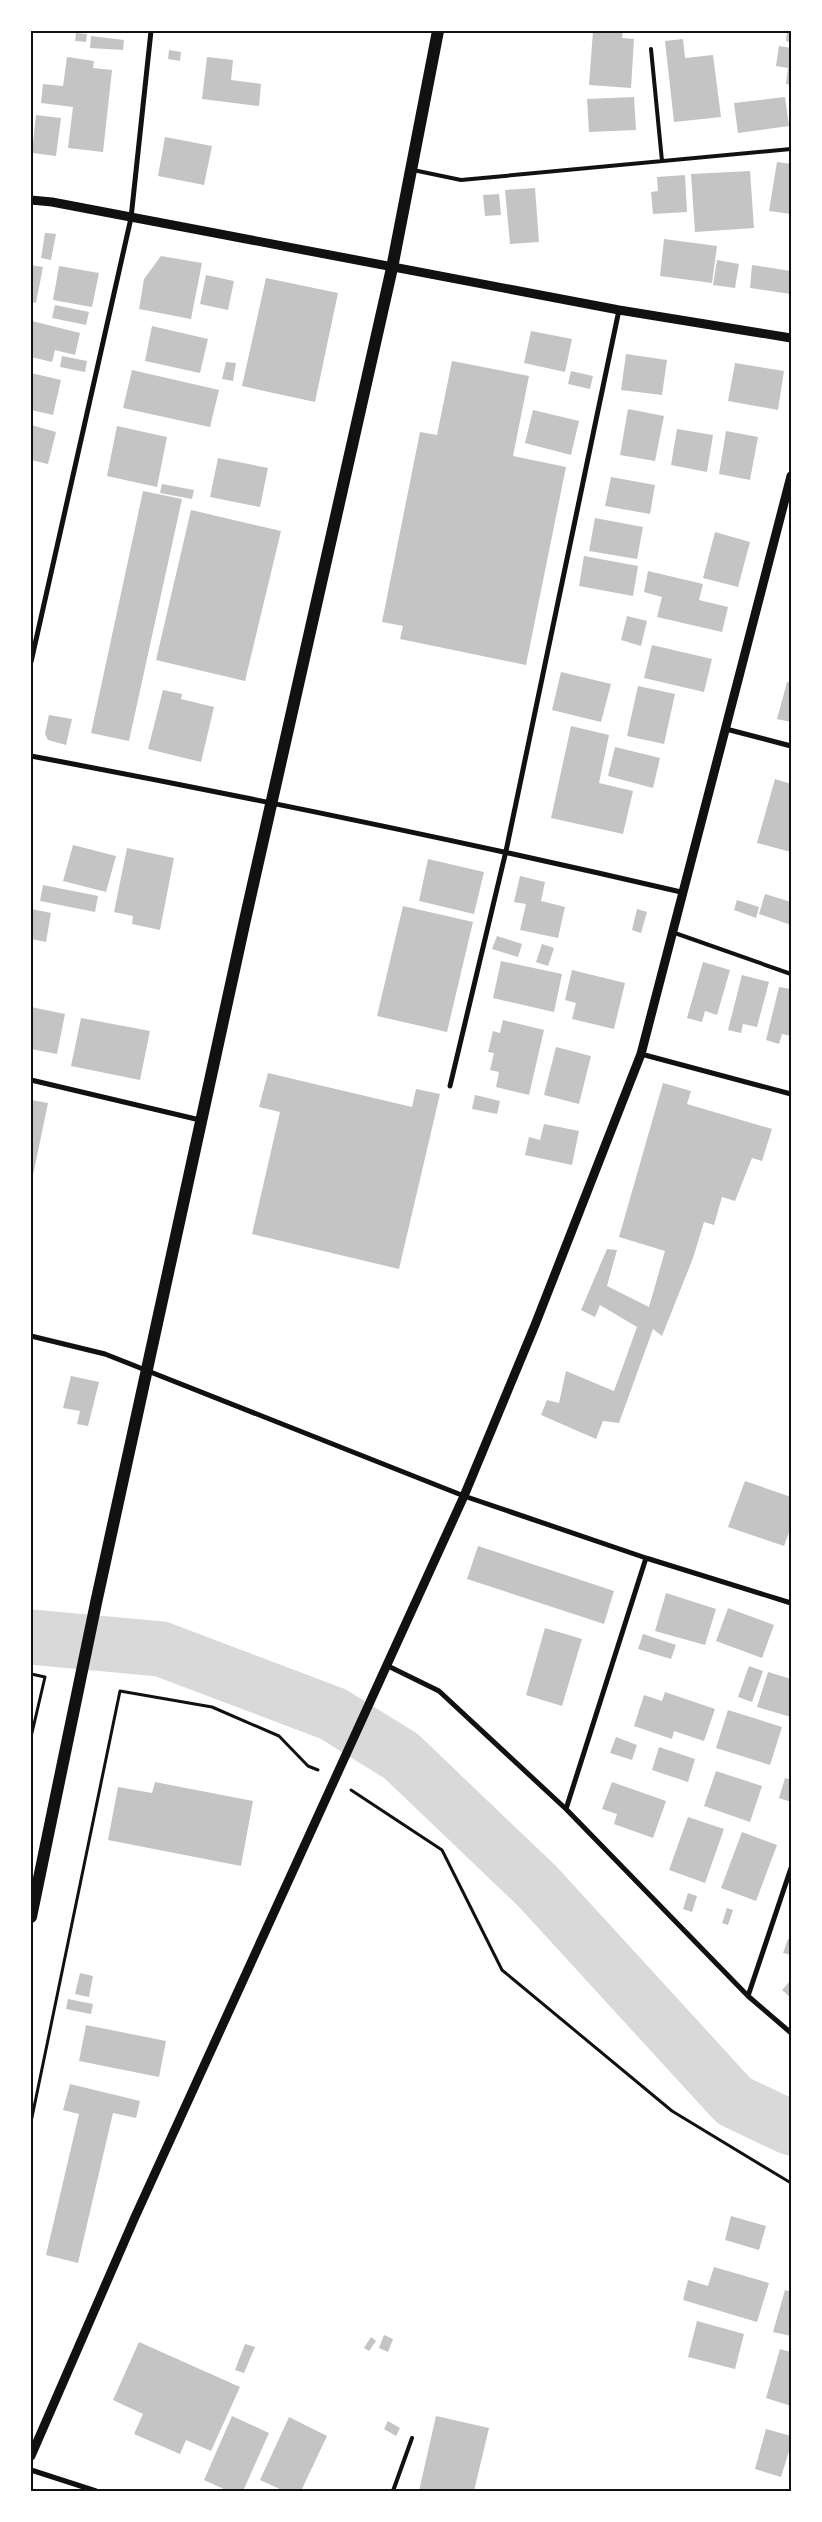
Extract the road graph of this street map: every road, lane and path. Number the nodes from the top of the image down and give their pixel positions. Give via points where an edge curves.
1 (151, 31) edge
2 (438, 31) edge
3 (651, 49) dead end
4 (791, 149) edge
5 (662, 161) junction
6 (410, 170) junction
7 (31, 200) edge
8 (131, 218) junction
9 (392, 268) junction
10 (619, 310) junction
11 (791, 338) edge
12 (791, 476) edge
13 (31, 662) edge
14 (726, 729) junction
15 (791, 746) edge
16 (31, 756) edge
17 (271, 801) junction
18 (506, 851) junction
19 (681, 892) junction
20 (671, 932) junction
21 (791, 974) edge
22 (641, 1054) junction
23 (31, 1080) edge
24 (450, 1086) dead end
25 (791, 1094) edge
26 (201, 1120) junction
27 (31, 1336) edge
28 (147, 1370) junction
29 (464, 1496) junction
30 (646, 1558) junction
31 (791, 1604) edge
32 (386, 1665) junction
33 (31, 1674) edge
34 (31, 1737) edge
35 (336, 1778) junction
36 (566, 1809) junction
37 (791, 1868) edge
38 (31, 1917) edge
39 (748, 1996) junction
40 (791, 2033) edge
41 (31, 2122) edge
42 (791, 2183) edge
43 (412, 2438) dead end
44 (31, 2456) edge
45 (31, 2470) edge
46 (96, 2491) edge
47 (393, 2491) edge

1 - 8 street
2 - 6 main road
3 - 5 lane
4 - 5 lane
5 - 6 lane via 462,180
6 - 9 main road
7 - 8 street
8 - 9 street
8 - 13 street
9 - 10 street
9 - 17 main road
10 - 11 street
10 - 18 street
12 - 14 street
14 - 15 street
14 - 19 street
16 - 17 street
17 - 18 street
17 - 26 main road
18 - 19 street
18 - 24 street
19 - 20 street
20 - 21 lane
20 - 22 street
22 - 25 street
22 - 29 street
23 - 26 street
26 - 28 main road
27 - 28 street via 105,1354
28 - 29 street
28 - 38 main road
29 - 30 street
29 - 32 street
30 - 31 street
30 - 36 street
32 - 35 street
32 - 36 street via 439,1691
33 - 34 path via 45,1677
35 - 41 path via 308,1766 279,1736 212,1707 120,1691
35 - 42 path via 359,1797 442,1850 502,1970 672,2111
35 - 44 street via 139,2208
36 - 39 street
37 - 39 street
39 - 40 street
43 - 47 lane
45 - 46 street

